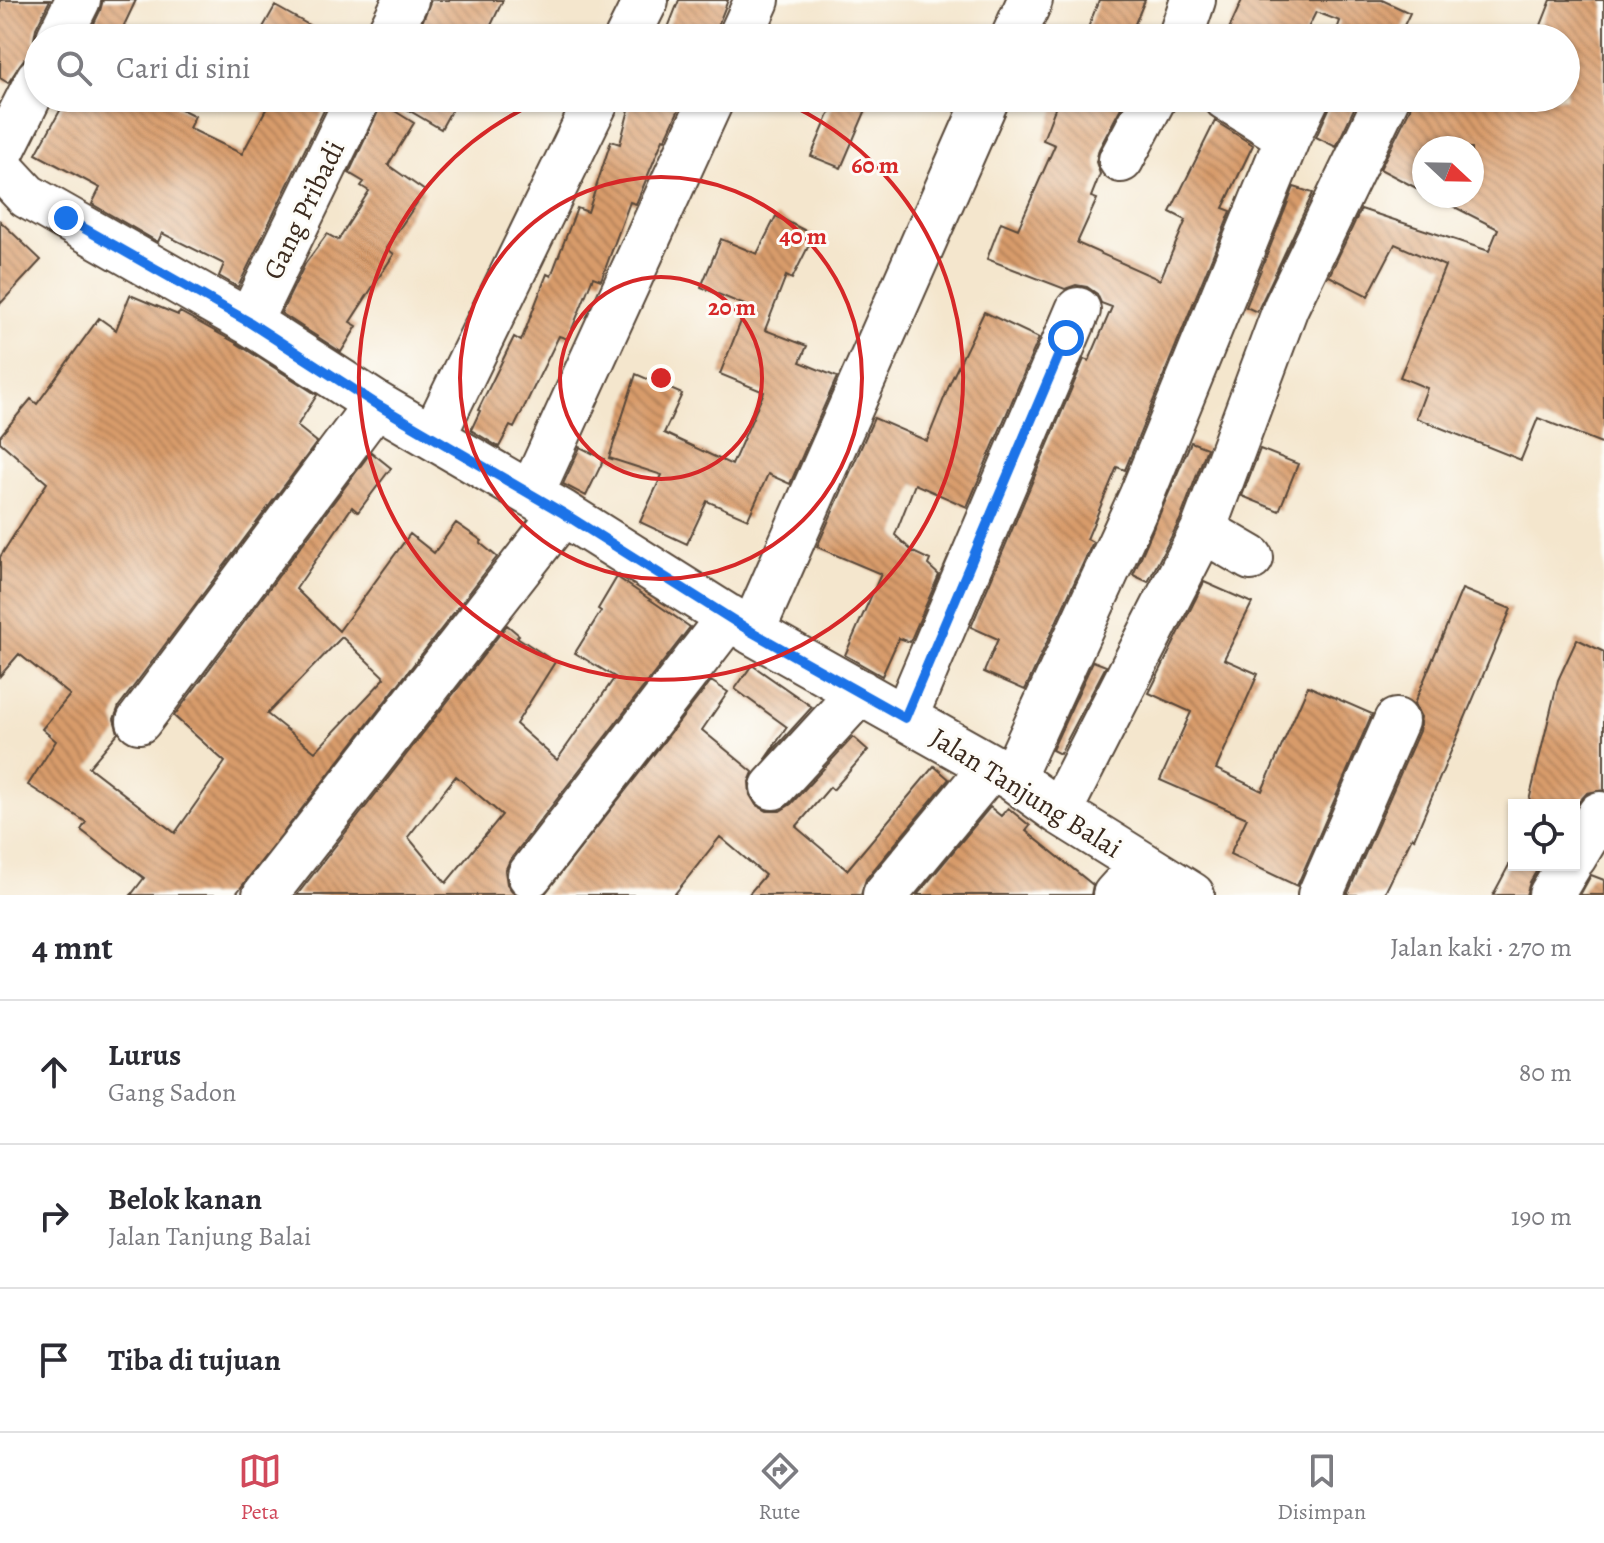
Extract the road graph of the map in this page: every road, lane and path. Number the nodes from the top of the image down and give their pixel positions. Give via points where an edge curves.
1 (78, 0) edge
2 (406, 0) edge
3 (646, 0) edge
4 (757, 0) edge
5 (1030, 0) edge
6 (1193, 0) edge
7 (66, 24) edge
8 (394, 24) edge
9 (634, 24) edge
10 (746, 24) edge
11 (1019, 24) edge
12 (1185, 24) edge
13 (24, 107) edge
14 (351, 112) edge
15 (591, 112) edge
16 (706, 112) edge
17 (980, 112) edge
18 (1147, 112) edge
19 (1248, 112) edge
20 (1300, 112) edge
21 (1380, 112) edge
22 (1288, 137) junction
23 (0, 155) edge
24 (1121, 160) dead end
25 (9, 195) edge
26 (1078, 310) dead end
27 (249, 322) junction
28 (376, 404) junction
29 (433, 437) junction
30 (547, 503) junction
31 (1203, 530) junction
32 (1251, 558) dead end
33 (740, 624) junction
34 (860, 692) junction
35 (905, 718) junction
36 (139, 721) dead end
37 (1396, 721) dead end
38 (1001, 773) junction
39 (773, 787) dead end
40 (1059, 812) junction
41 (1600, 814) dead end
42 (1580, 847) edge
43 (1565, 871) edge
44 (530, 875) dead end
45 (1129, 880) edge
46 (265, 895) edge
47 (885, 895) edge
48 (1192, 895) edge
49 (1320, 895) edge
50 (1551, 895) edge

1 - 7 street
2 - 8 street
3 - 9 street
4 - 10 street
5 - 11 street
6 - 12 street
13 - 23 street
14 - 27 street, Gang Pribadi
15 - 29 street
16 - 30 street
17 - 33 street
18 - 24 street
19 - 22 street
20 - 22 street
21 - 31 street via 1286,307
22 - 38 street via 1141,497
25 - 27 street, Jalan Tanjung Balai
26 - 35 street
27 - 28 street, Jalan Tanjung Balai
28 - 29 street, Jalan Tanjung Balai
28 - 36 street
29 - 30 street, Jalan Tanjung Balai
30 - 33 street, Jalan Tanjung Balai
30 - 46 street
31 - 32 street
31 - 40 street
33 - 34 street, Jalan Tanjung Balai
33 - 44 street
34 - 35 street, Jalan Tanjung Balai
34 - 39 street
35 - 38 street, Jalan Tanjung Balai
37 - 49 street
38 - 40 street, Jalan Tanjung Balai
38 - 47 street
40 - 45 street, Jalan Tanjung Balai
41 - 42 street
43 - 50 street
45 - 48 street, Jalan Tanjung Balai

